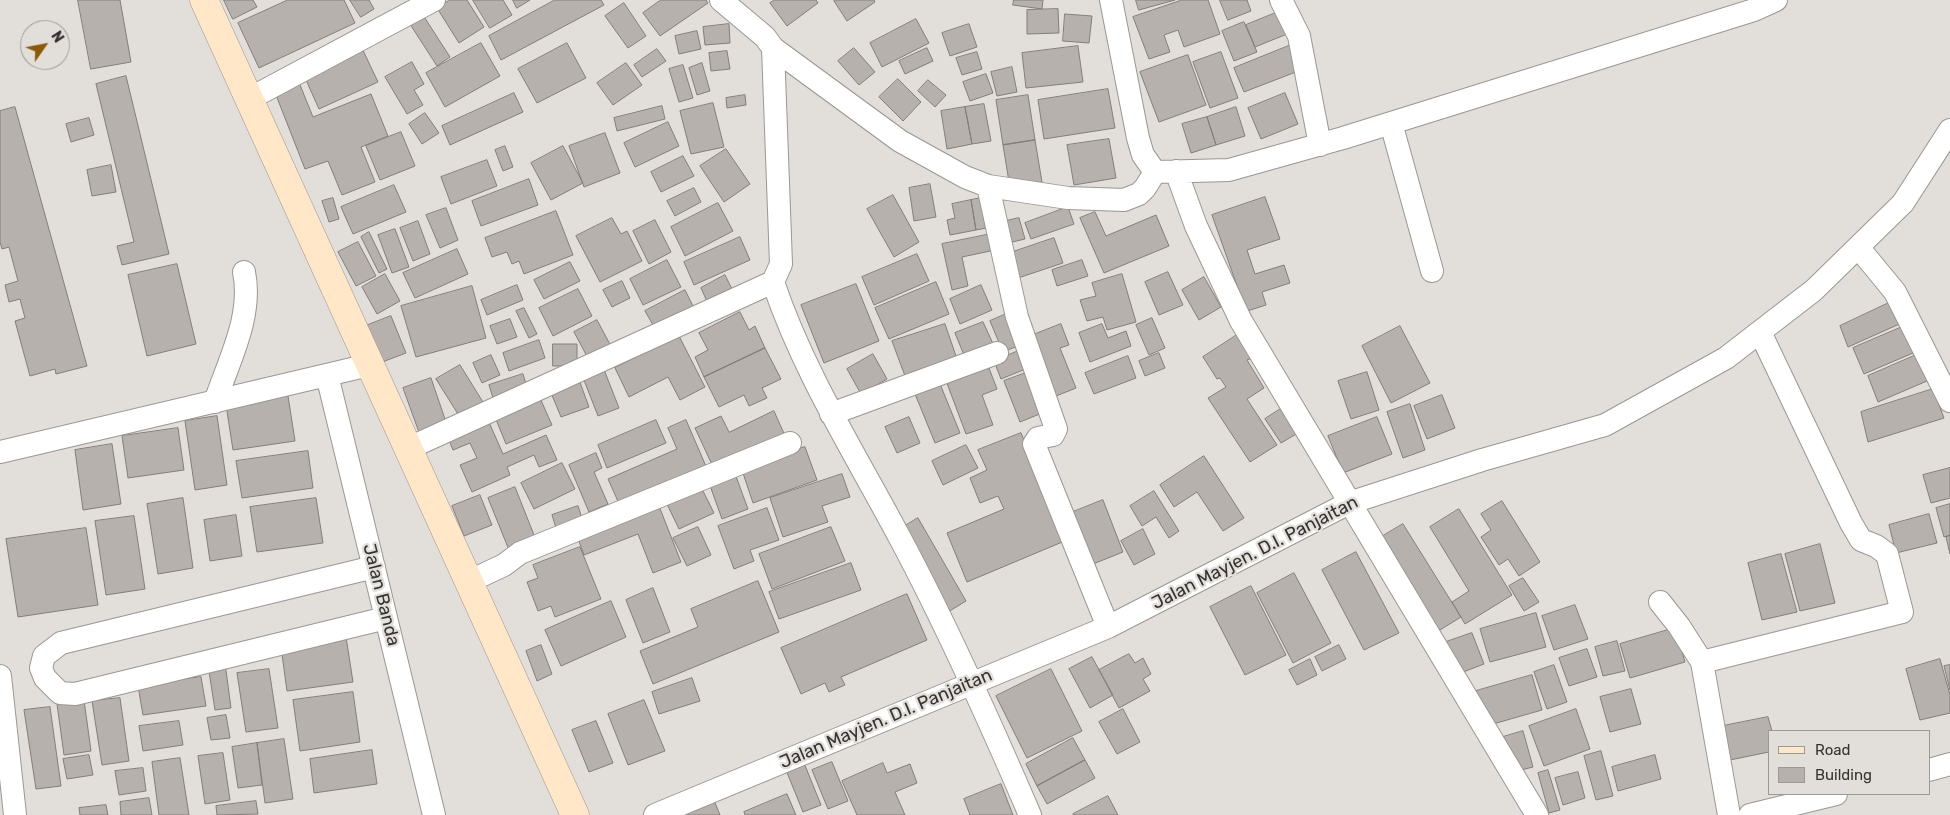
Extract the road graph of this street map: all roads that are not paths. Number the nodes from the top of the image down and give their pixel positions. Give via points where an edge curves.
1 (204, 0) edge
2 (434, 0) edge
3 (721, 0) edge
4 (1111, 0) edge
5 (1280, 0) edge
6 (1768, 2) edge
7 (772, 48) junction
8 (249, 99) junction
9 (1391, 123) junction
10 (1950, 130) edge
11 (1320, 145) junction
12 (1166, 171) junction
13 (988, 186) junction
14 (1858, 247) junction
15 (1432, 271) dead end
16 (244, 272) dead end
17 (772, 282) junction
18 (1760, 332) junction
19 (996, 354) dead end
20 (369, 365) junction
21 (327, 375) junction
22 (1950, 399) edge
23 (215, 402) junction
24 (831, 414) junction
25 (790, 443) dead end
26 (407, 449) junction
27 (0, 452) edge
28 (1349, 502) junction
29 (374, 567) junction
30 (468, 582) junction
31 (1660, 602) dead end
32 (386, 618) junction
33 (1108, 627) junction
34 (1702, 662) junction
35 (0, 676) edge
36 (973, 684) junction
37 (1950, 764) edge
38 (1930, 770) edge
39 (1832, 795) edge
40 (432, 814) edge
41 (15, 815) edge
42 (575, 815) edge
43 (655, 815) edge
44 (1030, 815) edge
45 (1537, 815) edge
46 (1729, 815) edge
47 (1750, 815) edge

1 - 8 main road
2 - 8 street
3 - 7 street via 765,37
4 - 12 street via 1138,138 1146,160
5 - 11 street via 1299,36
6 - 9 street via 1754,10
7 - 13 street via 900,141
7 - 17 street via 781,264
8 - 20 main road
9 - 11 street
9 - 15 street
10 - 14 street, Jalan Mayjen. D.I. Panjaitan via 1903,203
11 - 12 street via 1229,170
12 - 13 street via 1139,194 1124,200 1068,198
12 - 28 street via 1187,197 1196,226 1241,321
13 - 33 street via 1017,317 1056,429 1053,435 1038,438 1034,444
14 - 18 street, Jalan Mayjen. D.I. Panjaitan via 1814,290
14 - 22 street via 1895,292
16 - 23 street via 248,302
17 - 24 street via 788,328
17 - 26 street
18 - 28 street, Jalan Mayjen. D.I. Panjaitan via 1726,358 1605,425
18 - 34 street via 1851,523 1861,540 1887,554 1902,612
19 - 24 street
20 - 21 street
20 - 26 main road
21 - 23 street
21 - 29 street, Jalan Banda
23 - 27 street
24 - 36 street via 902,542
25 - 30 street via 520,553 504,565
26 - 30 main road
28 - 33 street, Jalan Mayjen. D.I. Panjaitan
28 - 45 street
29 - 32 street, Jalan Banda
29 - 32 street via 61,643 44,656 41,668 44,678 60,693 75,694
30 - 42 main road
31 - 34 street
32 - 40 street, Jalan Banda
33 - 36 street, Jalan Mayjen. D.I. Panjaitan
34 - 46 street
35 - 41 street
36 - 43 street, Jalan Mayjen. D.I. Panjaitan
36 - 44 street
37 - 38 street
39 - 47 street

